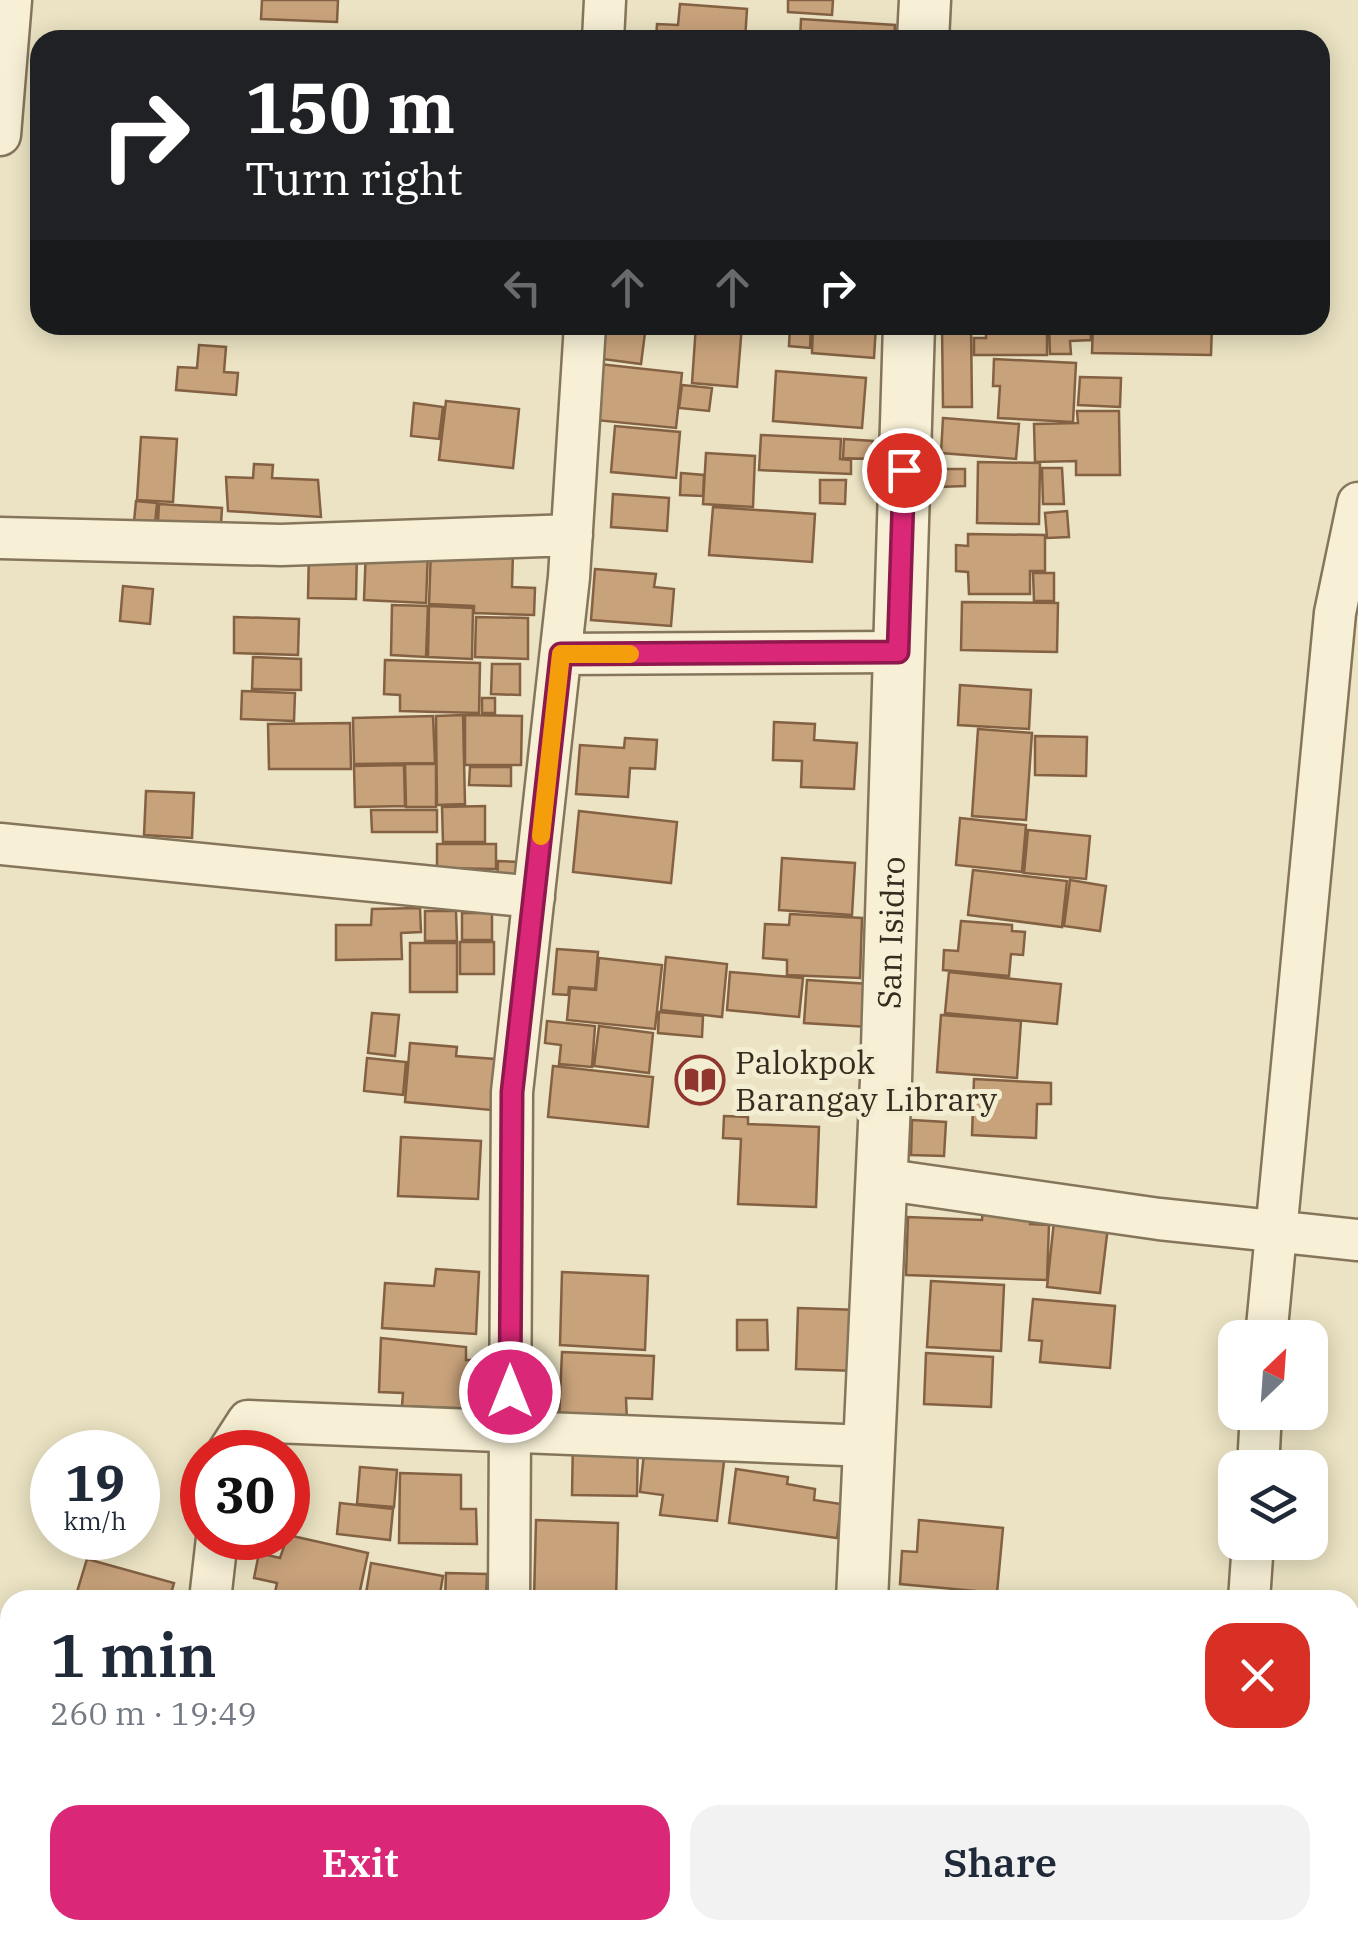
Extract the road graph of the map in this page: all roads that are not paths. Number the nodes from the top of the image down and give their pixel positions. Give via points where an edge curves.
1 (11, 0) edge
2 (604, 0) edge
3 (925, 0) edge
4 (603, 30) edge
5 (924, 30) edge
6 (0, 135) edge
7 (584, 335) edge
8 (909, 335) edge
9 (1358, 503) edge
10 (572, 535) junction
11 (0, 538) edge
12 (898, 652) junction
13 (561, 654) junction
14 (0, 844) edge
15 (534, 896) junction
16 (881, 1179) junction
17 (1273, 1231) junction
18 (1358, 1240) edge
19 (1267, 1320) edge
20 (242, 1430) edge
21 (510, 1430) junction
22 (868, 1446) junction
23 (215, 1560) edge
24 (1252, 1560) edge
25 (211, 1590) edge
26 (509, 1590) edge
27 (862, 1590) edge
28 (1250, 1590) edge

1 - 6 street
2 - 4 street
3 - 5 street
7 - 10 street
8 - 12 street, San Isidro
9 - 17 street via 1335,613
10 - 11 street via 281,544
10 - 13 street
12 - 13 street
12 - 16 street, San Isidro
13 - 15 street
14 - 15 street
15 - 21 street via 512,1092
16 - 17 street
16 - 22 street, San Isidro
17 - 18 street
17 - 19 street
20 - 21 street via 248,1421
21 - 22 street
21 - 26 street
22 - 27 street, San Isidro
23 - 25 street
24 - 28 street

